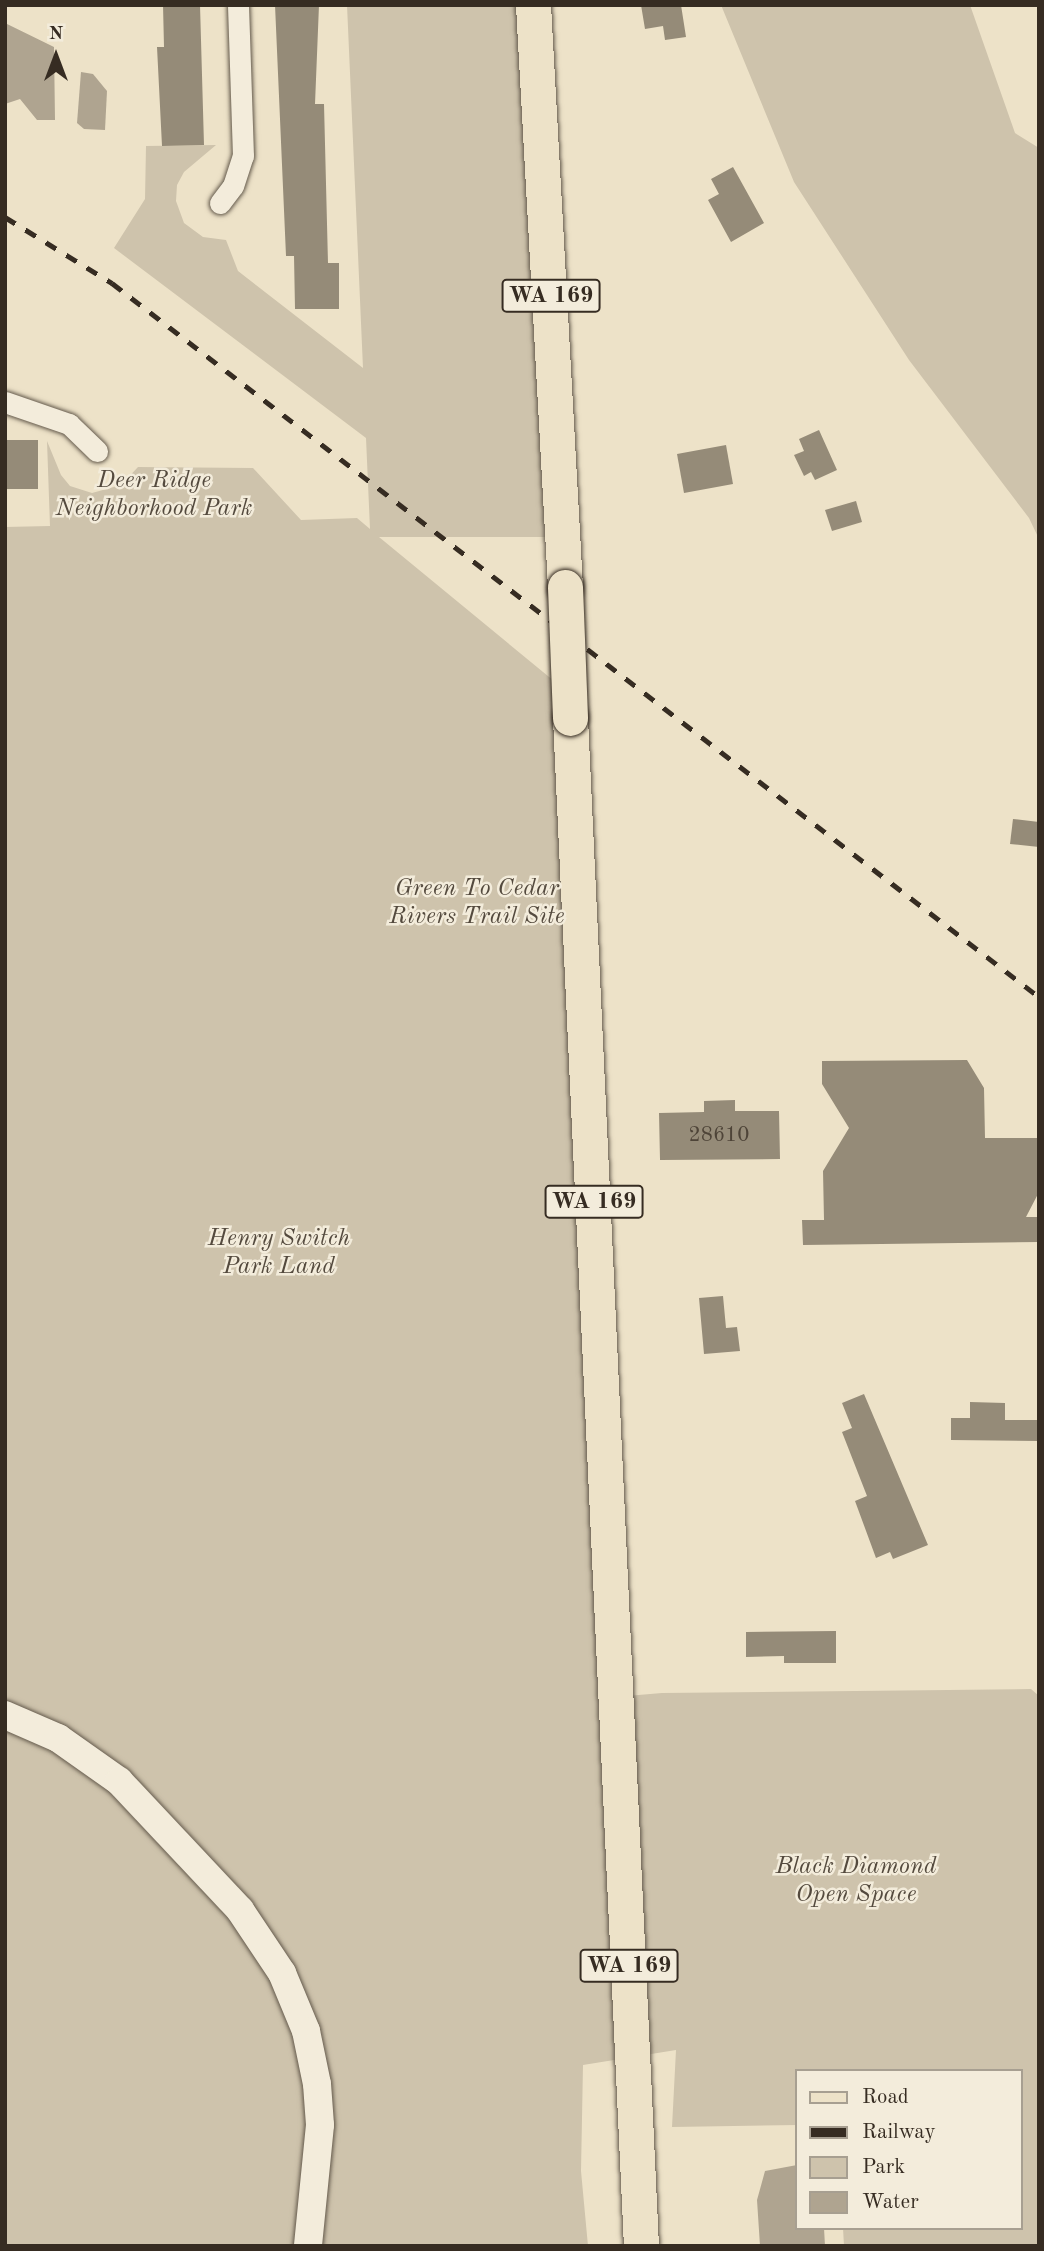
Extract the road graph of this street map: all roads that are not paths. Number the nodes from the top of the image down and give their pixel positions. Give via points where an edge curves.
1 (237, 5) edge
2 (533, 5) edge
3 (220, 202) dead end
4 (5, 402) edge
5 (97, 451) dead end
6 (5, 1715) edge
7 (308, 2246) edge
8 (641, 2246) edge

1 - 3 street via 243,156 233,186
2 - 8 main road, WA 169, bridge via 565,587
4 - 5 street via 69,424
6 - 7 street via 58,1738 119,1781 240,1910 282,1973 306,2031 317,2084 320,2125

